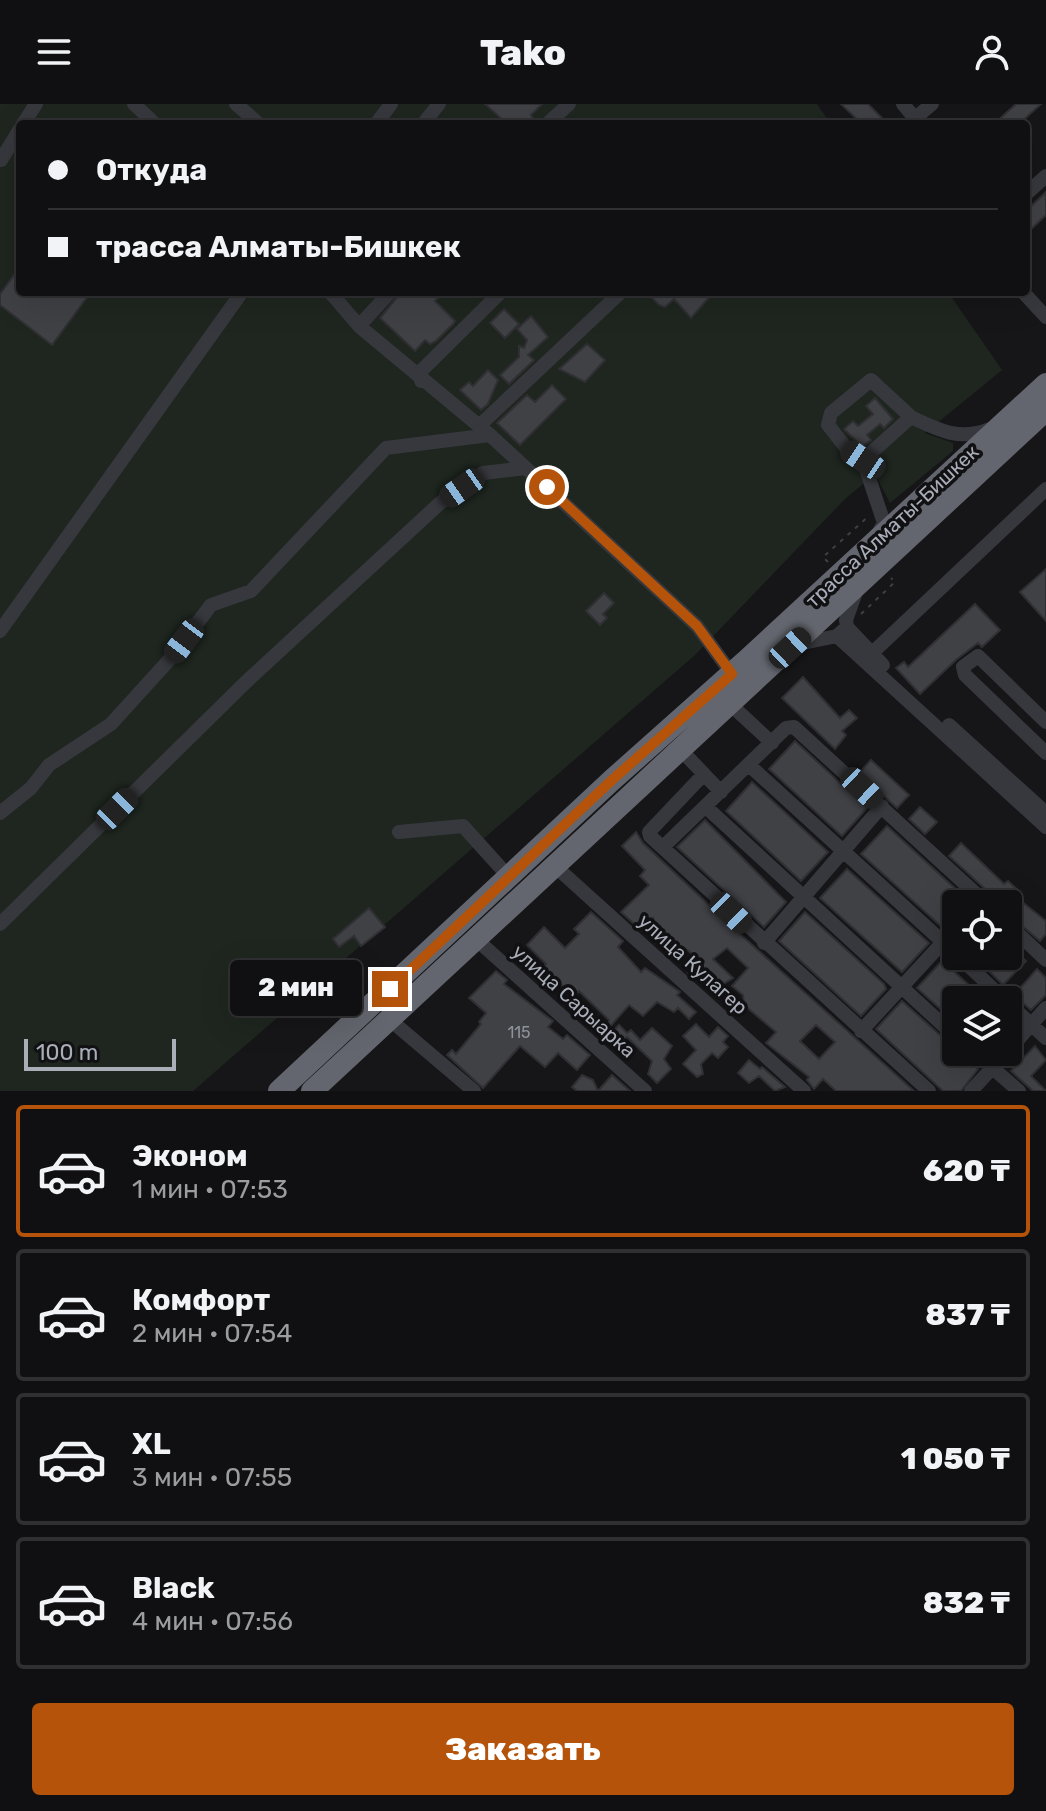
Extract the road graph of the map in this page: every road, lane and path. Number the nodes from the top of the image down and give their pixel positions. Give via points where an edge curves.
1 (134, 104) edge
2 (236, 104) edge
3 (439, 104) edge
4 (569, 104) edge
5 (932, 104) edge
6 (151, 120) edge
7 (254, 120) edge
8 (426, 120) edge
9 (551, 120) edge
10 (914, 120) edge
11 (16, 136) edge
12 (1, 160) edge
13 (1046, 176) edge
14 (1030, 190) edge
15 (239, 296) edge
16 (333, 296) edge
17 (386, 296) edge
18 (497, 296) edge
19 (617, 296) edge
20 (1027, 296) edge
21 (1046, 317) edge
22 (359, 326) junction
23 (421, 381) junction
24 (1046, 384) edge
25 (1046, 410) edge
26 (911, 417) junction
27 (1002, 425) junction
28 (484, 431) junction
29 (863, 460) junction
30 (526, 468) junction
31 (1046, 489) edge
32 (880, 507) junction
33 (872, 544) junction
34 (823, 557) dead end
35 (876, 576) junction
36 (0, 631) edge
37 (842, 632) junction
38 (790, 648) junction
39 (868, 658) junction
40 (732, 674) junction
41 (730, 704) junction
42 (1046, 722) edge
43 (772, 743) junction
44 (681, 750) junction
45 (1046, 753) edge
46 (749, 765) junction
47 (704, 774) junction
48 (612, 780) junction
49 (721, 792) junction
50 (630, 799) junction
51 (1043, 805) edge
52 (882, 806) junction
53 (706, 807) junction
54 (0, 813) edge
55 (1046, 827) edge
56 (399, 832) dead end
57 (663, 847) junction
58 (844, 851) junction
59 (556, 867) junction
60 (509, 877) junction
61 (969, 890) edge
62 (804, 897) junction
63 (0, 924) edge
64 (1022, 937) edge
65 (477, 940) junction
66 (942, 941) edge
67 (764, 943) junction
68 (942, 943) edge
69 (1046, 960) edge
70 (973, 970) edge
71 (989, 986) edge
72 (901, 989) junction
73 (1046, 1008) edge
74 (1022, 1017) edge
75 (389, 1019) junction
76 (942, 1025) edge
77 (1031, 1025) junction
78 (861, 1031) junction
79 (1022, 1036) edge
80 (1046, 1038) edge
81 (990, 1066) edge
82 (992, 1068) junction
83 (279, 1091) edge
84 (312, 1091) edge
85 (474, 1091) edge
86 (645, 1091) edge
87 (804, 1091) edge
88 (929, 1091) edge
89 (971, 1091) edge
90 (1019, 1091) edge

1 - 6 street
2 - 7 street
3 - 8 street
4 - 9 street
5 - 10 street
11 - 12 street
13 - 14 street
15 - 36 street
16 - 22 street
17 - 22 street
18 - 23 street via 422,370
19 - 28 street
20 - 21 street
22 - 23 street
23 - 28 street
24 - 27 highway, трасса Алматы-Бишкек
25 - 35 highway, трасса Алматы-Бишкек
26 - 27 street via 944,433 970,437
26 - 29 street
26 - 29 street via 871,380 831,413 828,425
27 - 33 highway, трасса Алматы-Бишкек
28 - 30 street
28 - 54 street via 386,448 251,591 211,605 111,724 49,765
29 - 32 street
30 - 40 street via 697,626
30 - 63 street via 483,473 440,503 247,681
31 - 39 street
32 - 33 street via 884,523
32 - 34 path
33 - 40 highway, трасса Алматы-Бишкек
35 - 37 street via 854,596
35 - 37 path via 895,582
35 - 38 highway, трасса Алматы-Бишкек
37 - 38 street
37 - 39 street
38 - 41 highway, трасса Алматы-Бишкек
39 - 51 street
39 - 55 street
40 - 48 highway, трасса Алматы-Бишкек
41 - 43 street
41 - 44 highway, трасса Алматы-Бишкек
42 - 45 street via 978,656 963,667 965,675
43 - 46 street
43 - 52 street via 794,727
44 - 47 street
44 - 50 highway, трасса Алматы-Бишкек
46 - 49 street
46 - 58 street
47 - 49 street
47 - 57 street via 649,832
48 - 50 highway
48 - 60 highway, трасса Алматы-Бишкек
49 - 53 street
50 - 59 highway, трасса Алматы-Бишкек
52 - 58 street
52 - 61 street
53 - 57 street
53 - 62 street
56 - 60 street via 463,826
57 - 67 street
58 - 62 street
58 - 66 street
59 - 65 highway, трасса Алматы-Бишкек
59 - 87 street, улица Кулагер
60 - 83 highway, трасса Алматы-Бишкек
62 - 67 street
62 - 72 street
64 - 69 street
65 - 75 highway, трасса Алматы-Бишкек
65 - 86 street, улица Сарыарка
67 - 78 street
68 - 72 street
70 - 71 street
72 - 76 street
72 - 78 street
73 - 77 street
74 - 77 street
75 - 84 highway, трасса Алматы-Бишкек
75 - 85 street
77 - 79 street
77 - 80 street
78 - 88 street
81 - 82 street
82 - 89 street
82 - 90 street

